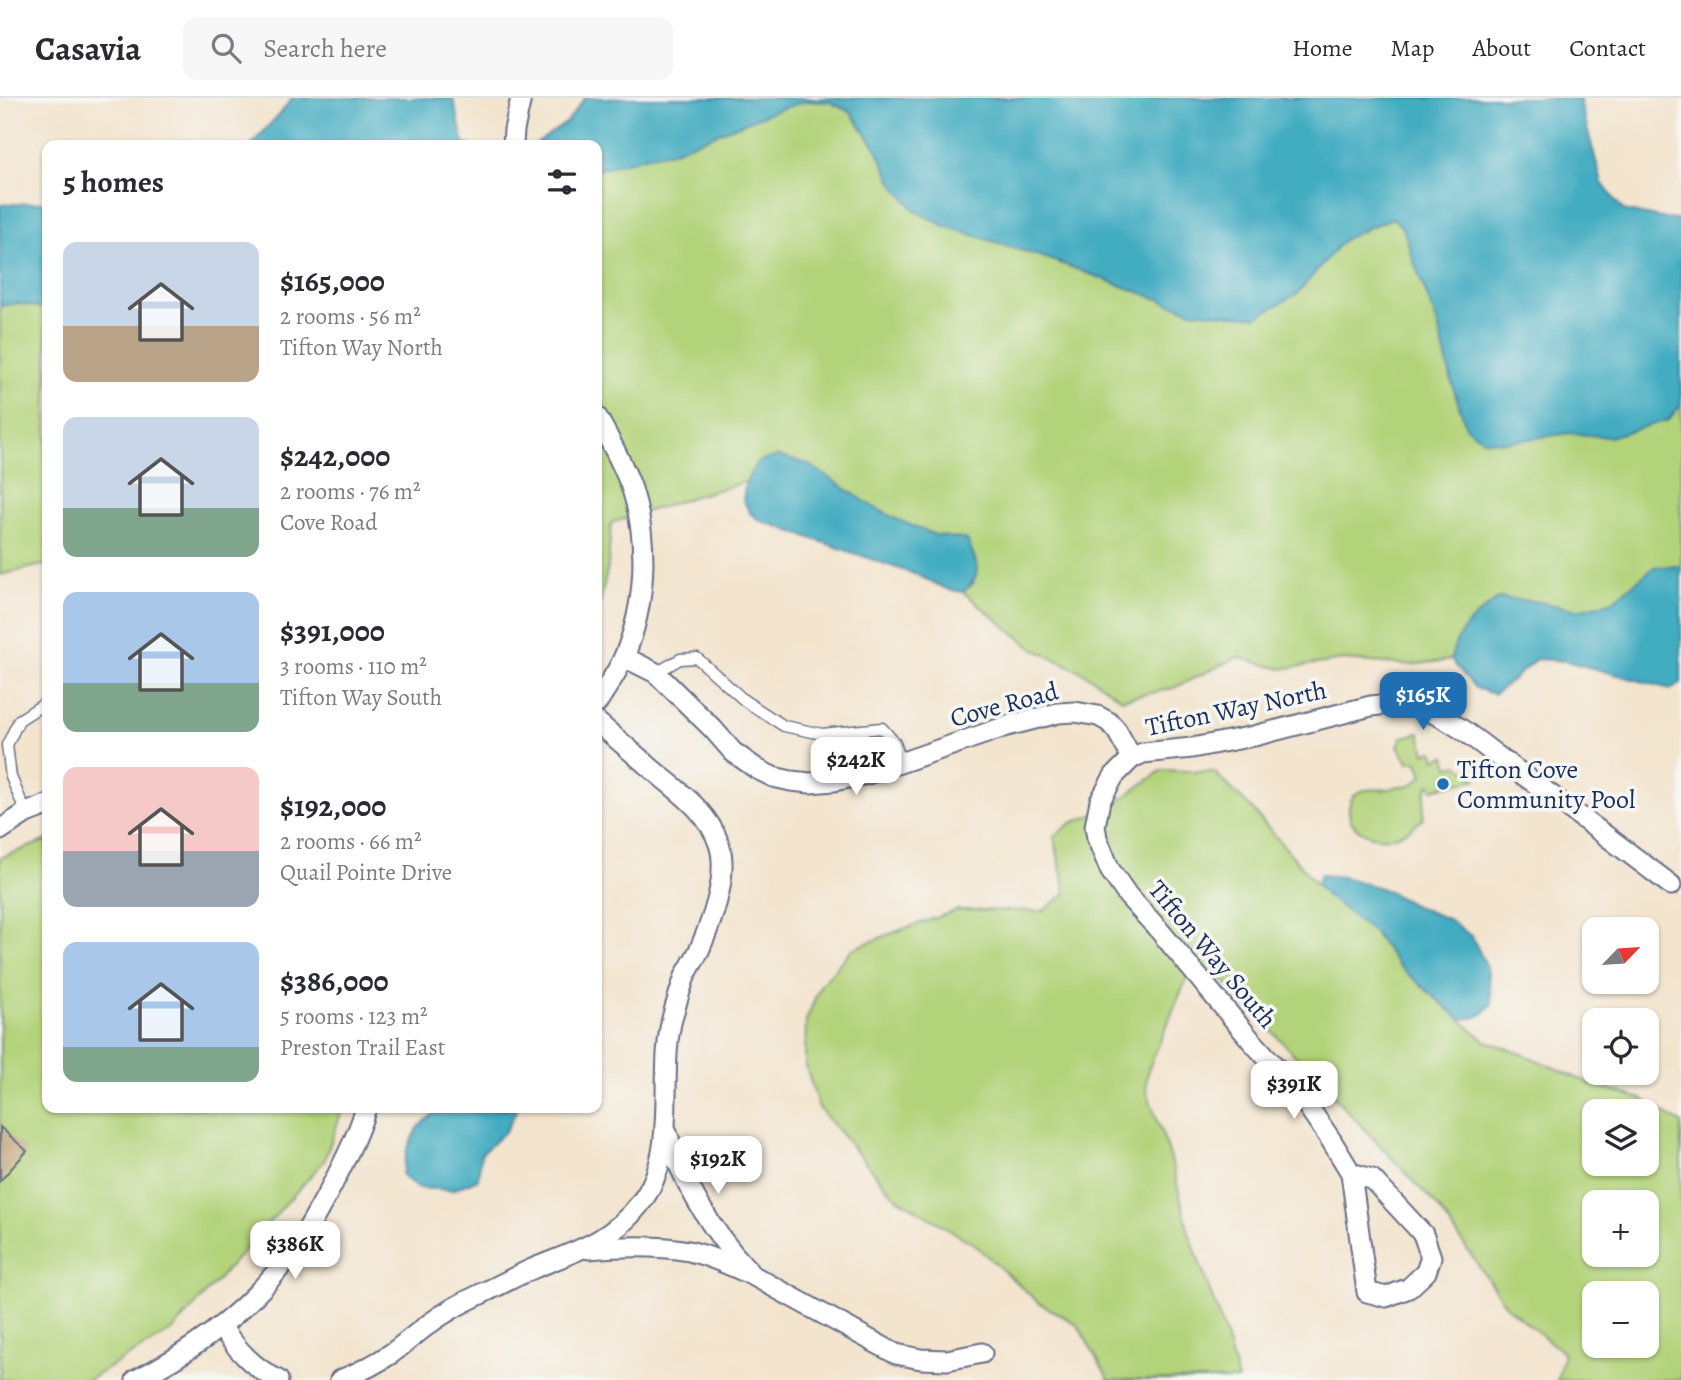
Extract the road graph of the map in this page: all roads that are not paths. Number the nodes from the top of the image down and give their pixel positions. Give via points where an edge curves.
1 (521, 98) edge
2 (513, 140) edge
3 (602, 426) edge
4 (624, 657) junction
5 (656, 673) junction
6 (602, 694) edge
7 (42, 705) edge
8 (602, 726) edge
9 (1132, 758) junction
10 (901, 762) junction
11 (42, 807) edge
12 (26, 813) junction
13 (0, 830) edge
14 (1678, 887) edge
15 (364, 1113) edge
16 (665, 1128) junction
17 (1351, 1173) junction
18 (583, 1250) junction
19 (752, 1275) junction
20 (221, 1327) junction
21 (982, 1353) dead end
22 (136, 1380) edge
23 (278, 1380) edge
24 (340, 1380) edge

1 - 2 street
3 - 4 street via 632,488 643,553 636,619
4 - 5 street, Cove Road
4 - 6 street
5 - 10 street, Cove Road via 733,752 773,776 810,783 868,774
5 - 10 lane via 680,659 697,658 745,701 784,726 822,734 882,728 895,743
7 - 12 lane via 19,719 7,745 11,777
8 - 16 street via 693,803 709,822 722,860 712,918 672,1017
9 - 10 street, Cove Road via 1109,722 1075,712 1007,726
9 - 14 street, Tifton Way North via 1254,736 1371,706 1423,709 1453,724
9 - 17 street, Tifton Way South via 1114,776 1100,801 1095,826 1110,870 1128,897 1298,1093
11 - 12 street
12 - 13 street
15 - 20 street via 344,1163 287,1259
16 - 18 street via 659,1164 640,1204 619,1227
16 - 19 street via 694,1196 721,1239
17 - 17 street, Tifton Way South via 1367,1292 1386,1297 1409,1288 1426,1272 1431,1257 1423,1234 1372,1179
18 - 19 street via 626,1246 681,1250
18 - 24 street via 529,1270 449,1310 392,1353
19 - 21 street via 896,1353 947,1360
20 - 22 street
20 - 23 street via 239,1352

